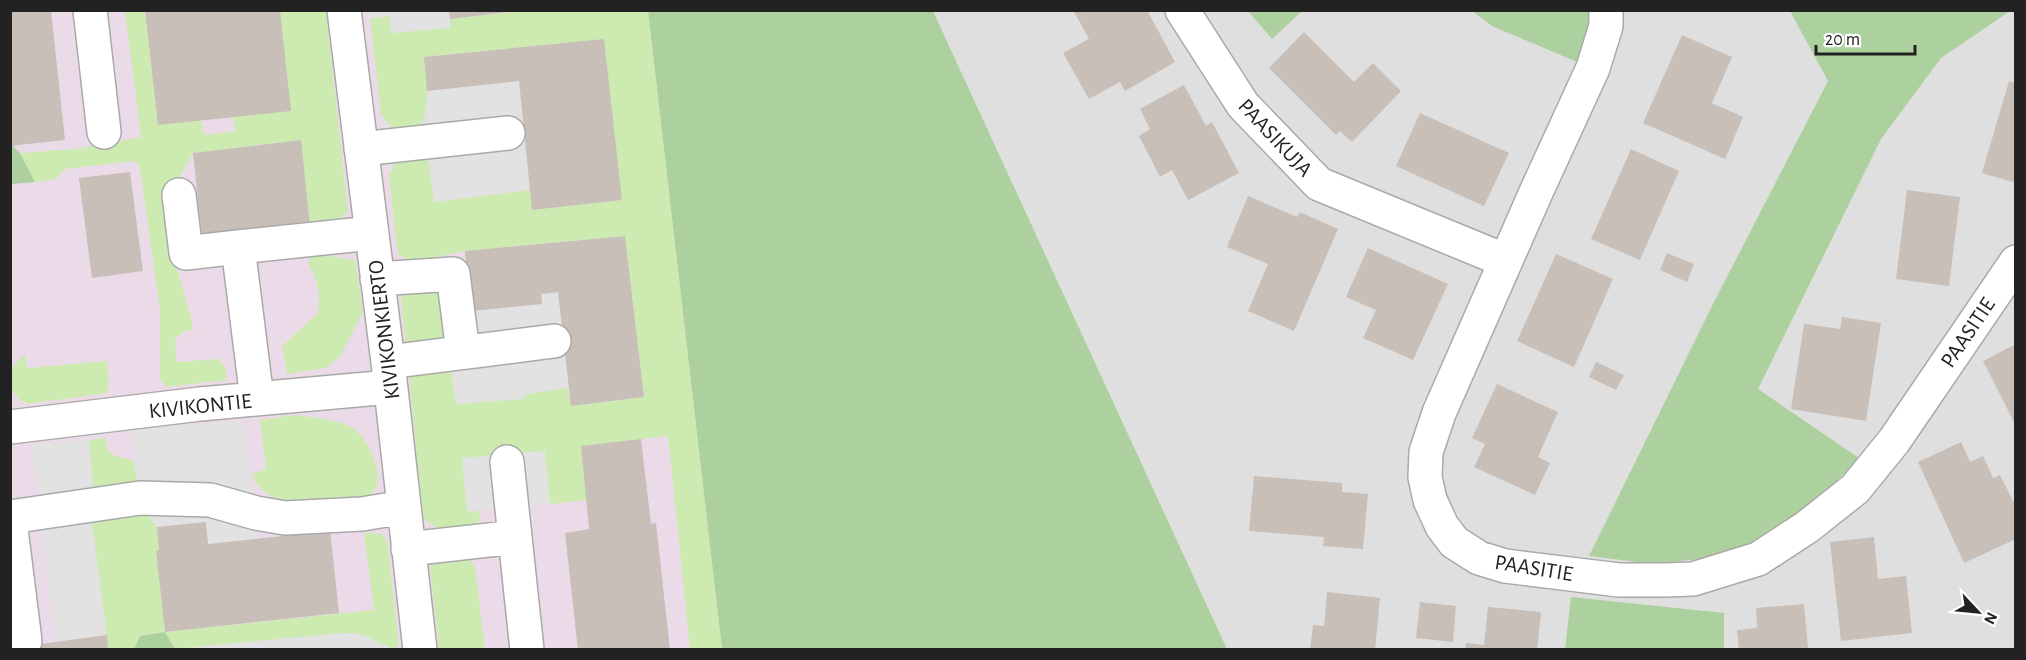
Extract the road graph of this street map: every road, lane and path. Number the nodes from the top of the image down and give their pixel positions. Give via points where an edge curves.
1 (90, 10) edge
2 (344, 10) edge
3 (1182, 10) edge
4 (1606, 10) edge
5 (104, 132) dead end
6 (508, 132) dead end
7 (361, 150) junction
8 (179, 195) dead end
9 (372, 233) junction
10 (238, 247) junction
11 (1506, 261) junction
12 (2016, 262) edge
13 (377, 279) junction
14 (554, 341) dead end
15 (463, 352) junction
16 (389, 375) junction
17 (257, 399) junction
18 (10, 427) edge
19 (507, 462) dead end
20 (404, 507) junction
21 (10, 519) edge
22 (515, 537) junction
23 (408, 549) junction
24 (25, 641) dead end
25 (420, 650) edge
26 (527, 650) edge

1 - 5 street
2 - 7 street, KIVIKONKIERTO
3 - 11 street, PAASIKUJA via 1243,105 1319,184
4 - 11 street, PAASITIE via 1606,26 1593,68
6 - 7 street
7 - 9 street, KIVIKONKIERTO
8 - 10 street via 186,253
9 - 10 street
9 - 13 street, KIVIKONKIERTO
10 - 17 street
11 - 12 street, PAASITIE via 1439,413 1426,452 1425,477 1430,500 1454,542 1479,558 1505,566 1619,580 1693,579 1758,559 1856,489 1894,441
13 - 15 street via 453,274
13 - 16 street, KIVIKONKIERTO
14 - 15 street, KIVIKONTIE
15 - 16 street, KIVIKONTIE
16 - 17 street, KIVIKONTIE
16 - 20 street, KIVIKONKIERTO
17 - 18 street, KIVIKONTIE
19 - 22 street
20 - 21 street via 362,514 285,518 210,500 140,498
20 - 23 street, KIVIKONKIERTO
21 - 24 street
22 - 23 street
22 - 26 street
23 - 25 street, KIVIKONKIERTO

